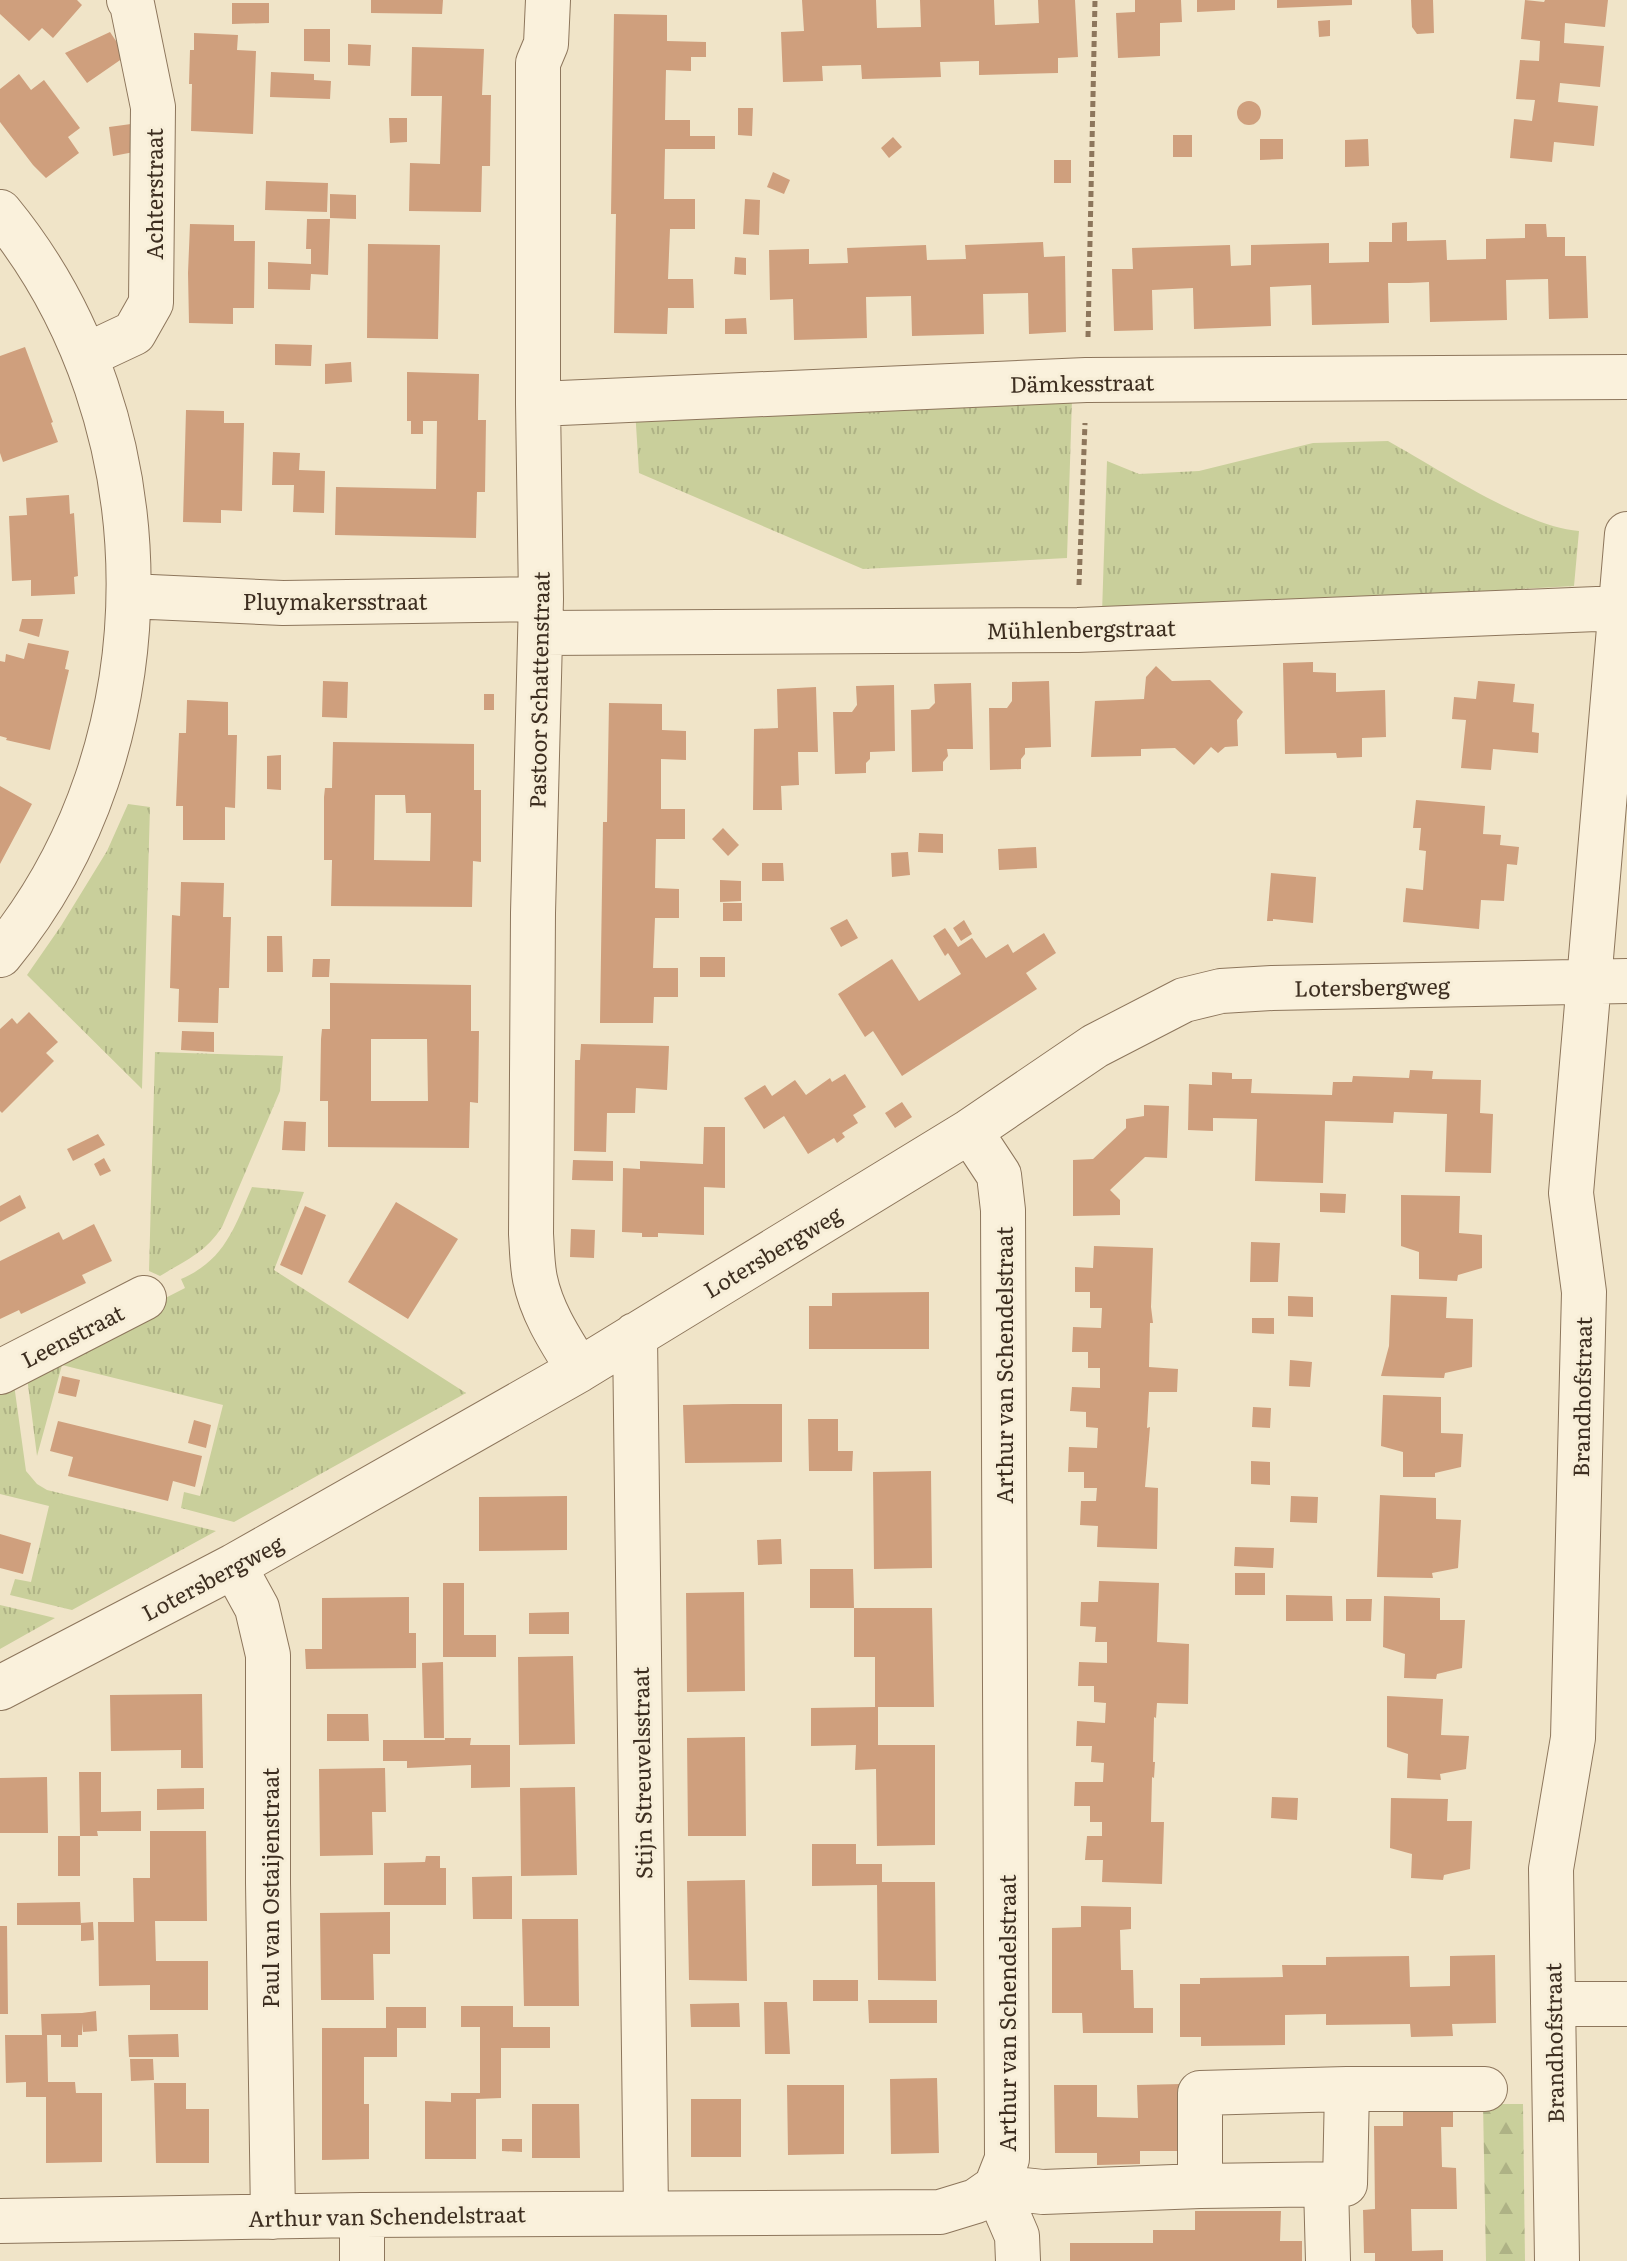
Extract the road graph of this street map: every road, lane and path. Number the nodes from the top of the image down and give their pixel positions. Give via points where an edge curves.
1 (129, 0) edge
2 (548, 0) edge
3 (1095, 0) edge
4 (0, 212) edge
5 (85, 356) junction
6 (1627, 377) edge
7 (1086, 380) junction
8 (538, 404) junction
9 (1627, 534) edge
10 (129, 596) junction
11 (1621, 608) junction
12 (541, 616) junction
13 (1078, 630) junction
14 (0, 955) edge
15 (1607, 982) edge
16 (970, 1131) junction
17 (144, 1298) dead end
18 (635, 1335) junction
19 (579, 1370) junction
20 (0, 1372) edge
21 (234, 1566) junction
22 (0, 1688) edge
23 (1553, 2004) junction
24 (1627, 2004) edge
25 (1347, 2089) junction
26 (1485, 2089) dead end
27 (1326, 2185) junction
28 (1200, 2186) junction
29 (996, 2187) junction
30 (646, 2212) junction
31 (362, 2215) junction
32 (273, 2217) junction
33 (0, 2221) edge
34 (362, 2261) edge
35 (1018, 2261) edge
36 (1328, 2261) edge
37 (1557, 2261) edge

1 - 5 street, Achterstraat via 153,107 151,303 134,333
2 - 8 street, Pastoor Schattenstraat via 546,44 538,63
3 - 7 path
4 - 5 street via 54,292
5 - 10 street via 102,403 123,498
6 - 7 street, Dämkesstraat
7 - 8 street, Dämkesstraat
7 - 13 path
8 - 12 street, Pastoor Schattenstraat
9 - 11 street, Brandhofstraat
10 - 12 street, Pluymakersstraat
10 - 14 street via 118,702 87,805 39,900
11 - 13 street, Mühlenbergstraat
11 - 15 street, Brandhofstraat
12 - 13 street, Mühlenbergstraat
12 - 19 street, Pastoor Schattenstraat via 531,1234 540,1297
15 - 16 street, Lotersbergweg via 1221,991 1184,1000 1095,1046
15 - 23 street, Brandhofstraat via 1571,1193 1584,1292 1573,1738 1551,1869
16 - 18 street, Lotersbergweg
16 - 29 street, Arthur van Schendelstraat via 999,1175 1003,1210 1007,2159
17 - 20 street, Leenstraat
18 - 19 street, Lotersbergweg
18 - 30 street, Stijn Streuvelsstraat
19 - 21 street, Lotersbergweg
21 - 22 street, Lotersbergweg
21 - 32 street, Paul van Ostaijenstraat via 257,1608 268,1655
23 - 24 street
23 - 37 street, Brandhofstraat
25 - 26 street
25 - 27 street via 1345,2184
25 - 28 street via 1200,2093
27 - 28 street
27 - 36 street
28 - 29 street via 1043,2192
29 - 30 street, Arthur van Schendelstraat via 976,2201 940,2212
29 - 35 street via 1017,2236
30 - 31 street, Arthur van Schendelstraat
31 - 32 street, Arthur van Schendelstraat
31 - 34 street
32 - 33 street, Arthur van Schendelstraat

